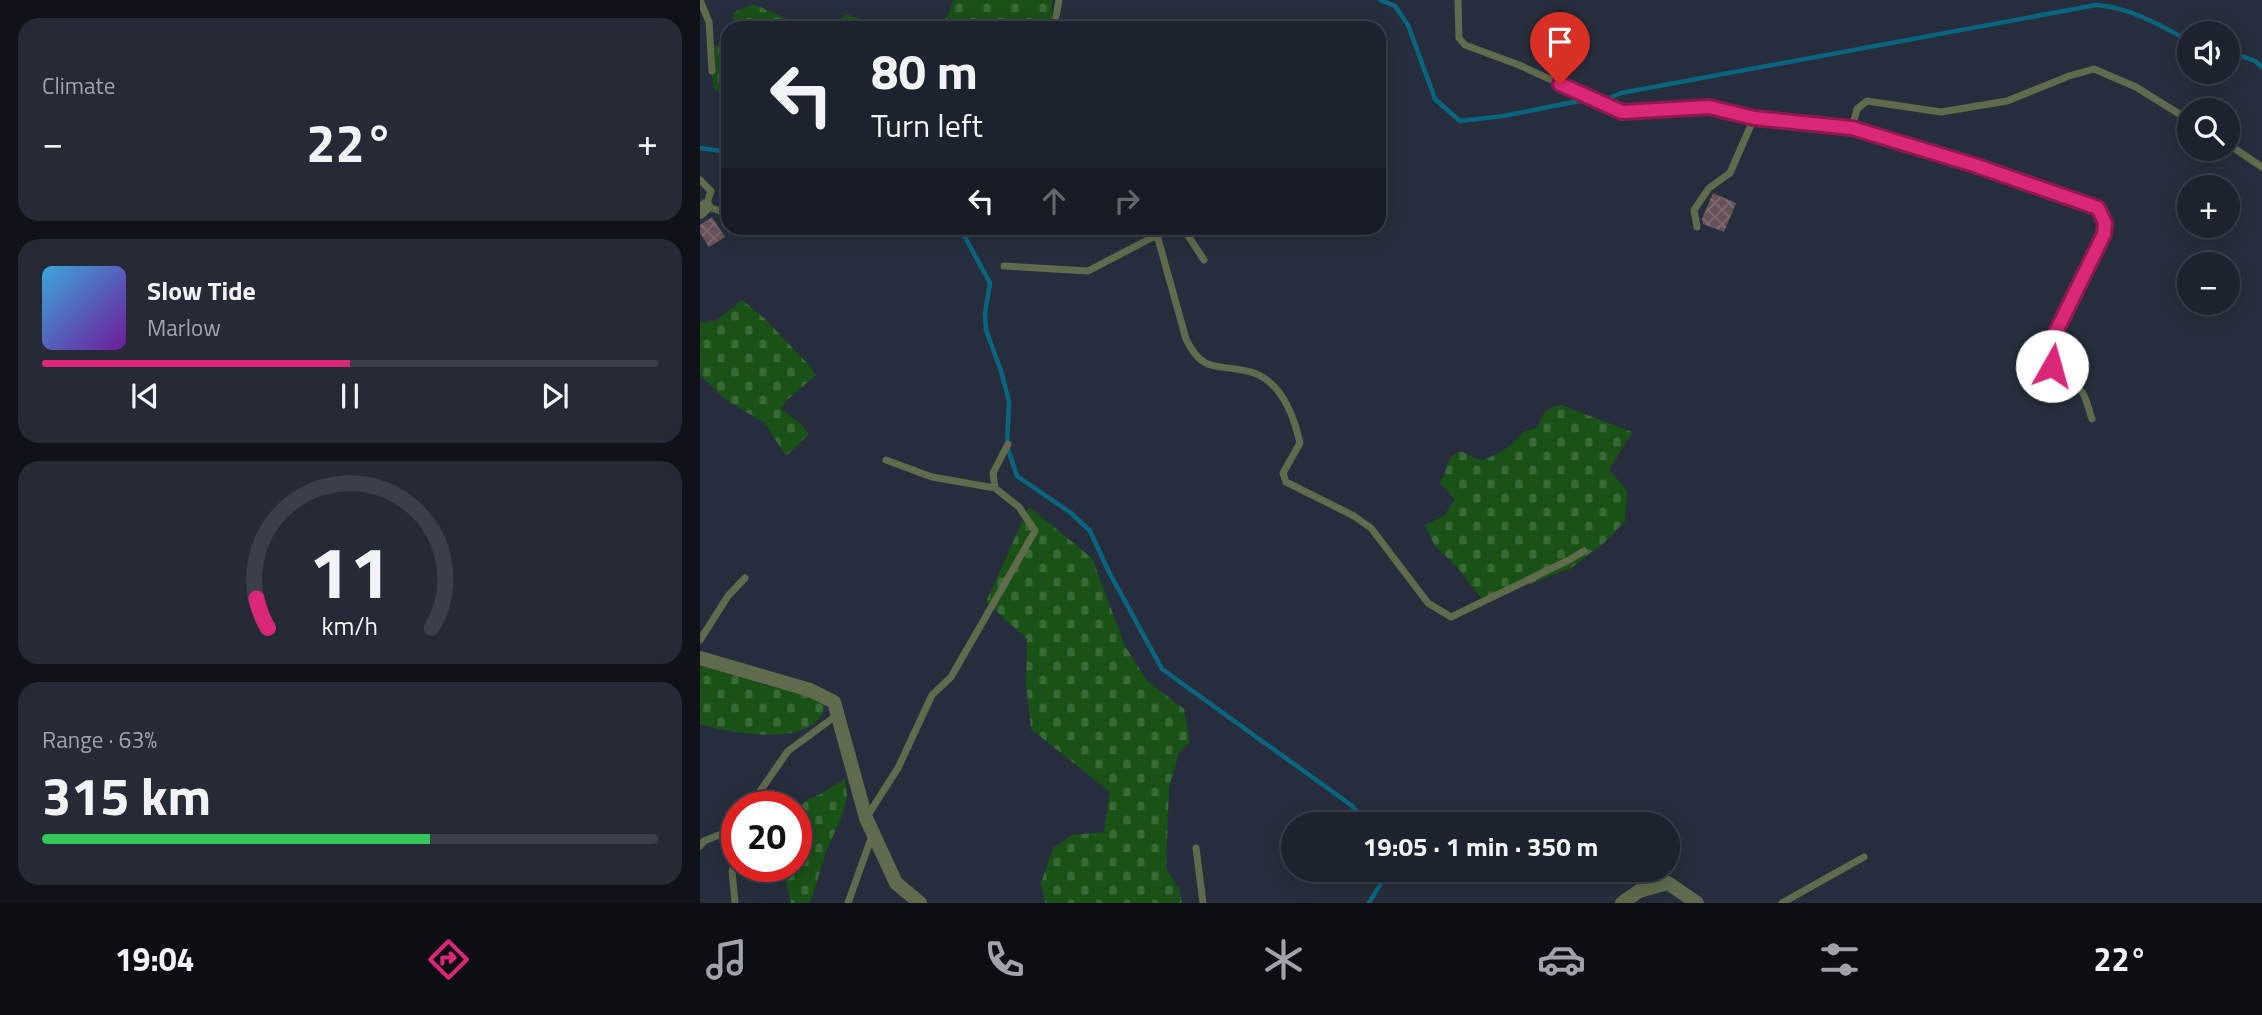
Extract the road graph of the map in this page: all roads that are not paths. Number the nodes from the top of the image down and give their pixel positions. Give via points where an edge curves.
1 (700, 0) edge
2 (1059, 0) edge
3 (1458, 0) edge
4 (1055, 21) edge
5 (712, 71) dead end
6 (2177, 113) edge
7 (1754, 118) junction
8 (1852, 128) junction
9 (2240, 152) edge
10 (2262, 167) edge
11 (700, 180) edge
12 (703, 209) edge
13 (721, 212) edge
14 (1697, 227) dead end
15 (1150, 235) edge
16 (1158, 235) edge
17 (1188, 235) edge
18 (1205, 260) dead end
19 (1004, 266) dead end
20 (2092, 419) dead end
21 (1007, 444) dead end
22 (886, 460) dead end
23 (995, 488) junction
24 (1584, 551) dead end
25 (745, 578) dead end
26 (700, 640) edge
27 (700, 658) edge
28 (838, 714) junction
29 (760, 791) edge
30 (866, 818) junction
31 (873, 832) junction
32 (721, 835) edge
33 (700, 846) edge
34 (1195, 848) dead end
35 (1864, 857) dead end
36 (734, 882) edge
37 (735, 903) edge
38 (848, 903) edge
39 (920, 903) edge
40 (1203, 903) edge
41 (1622, 903) edge
42 (1698, 903) edge
43 (1782, 903) edge

1 - 5 lane via 709,22
2 - 4 lane
3 - 7 lane via 1459,38 1465,45 1609,107 1622,112 1709,107
6 - 8 lane via 2136,87 2094,69 2007,101 1941,112 1867,101 1857,109
7 - 8 lane
7 - 14 lane via 1730,173 1709,188 1694,210
8 - 20 lane via 2098,208 2104,234 2048,355 2052,366 2083,393
9 - 10 lane
11 - 12 lane via 711,191
12 - 13 lane
15 - 19 lane via 1088,271
16 - 24 lane via 1194,355 1204,363 1255,373 1272,385 1295,419 1300,443 1283,473 1286,482 1371,528 1428,603 1451,617
17 - 18 lane
21 - 23 lane via 993,472
22 - 23 lane via 932,477
23 - 30 lane via 1019,507 1035,531 951,677 932,695 898,768
25 - 26 lane
27 - 28 street via 826,696
28 - 29 lane via 788,751
28 - 30 street
30 - 31 street
31 - 38 lane
31 - 39 street via 896,883
32 - 33 lane
34 - 40 lane
35 - 43 lane
36 - 37 lane
41 - 42 street via 1639,891 1668,883

